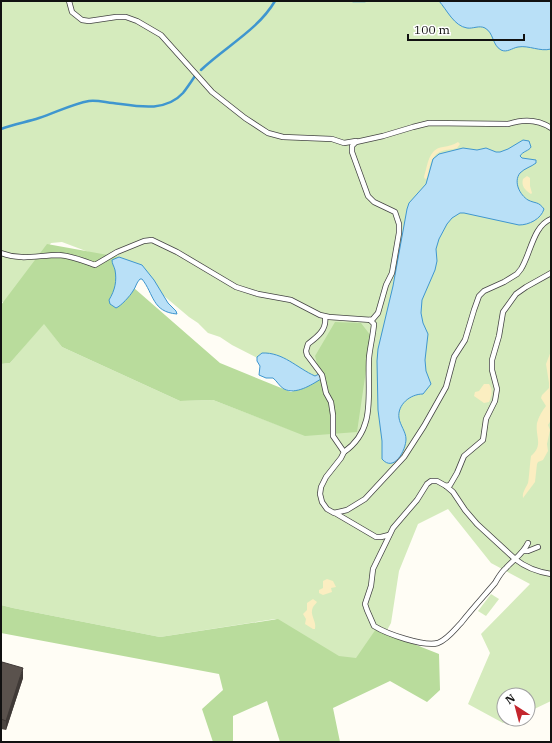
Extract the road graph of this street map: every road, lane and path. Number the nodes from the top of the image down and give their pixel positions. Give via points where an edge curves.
1 (69, 1) edge
2 (551, 128) edge
3 (362, 140) junction
4 (344, 143) junction
5 (352, 151) junction
6 (551, 219) edge
7 (1, 253) edge
8 (551, 273) edge
9 (325, 316) junction
10 (376, 317) junction
11 (370, 320) junction
12 (374, 324) junction
13 (344, 452) junction
14 (446, 486) junction
15 (335, 513) junction
16 (389, 535) junction
17 (528, 543) dead end
18 (538, 547) dead end
19 (524, 551) junction
20 (515, 559) junction
21 (521, 564) junction
22 (509, 565) junction
23 (551, 574) edge

1 - 4 lane via 72,12 82,20 126,17 161,35 212,92 268,133 283,137 332,139
2 - 3 lane via 530,121 508,124 429,124
3 - 4 lane
3 - 5 lane via 352,146
4 - 5 lane
5 - 10 lane via 368,196 374,202 395,212 399,228 392,273
6 - 15 lane via 539,228 522,269 479,296 465,340 454,357 446,387 404,456 365,499 347,510
7 - 9 lane via 19,258 63,256 95,265 144,240 152,240 231,285 258,294 291,300
8 - 14 lane via 516,294 504,309 492,360 497,393 486,419 484,437 464,456 453,481
9 - 11 lane
9 - 13 lane via 321,332 308,344 306,351 308,358 322,375 333,411 333,436
10 - 11 lane
10 - 12 lane
11 - 12 lane
12 - 13 lane via 369,359 366,421 358,440
13 - 15 lane via 320,489 324,506
14 - 16 lane via 437,481 427,484
14 - 20 lane via 477,524
15 - 16 lane via 376,537
16 - 22 lane via 373,569 372,586 366,604 374,626 404,639 434,643 445,639
17 - 19 lane
18 - 19 lane
19 - 20 lane
20 - 21 lane
20 - 22 lane
21 - 22 lane
21 - 23 lane

